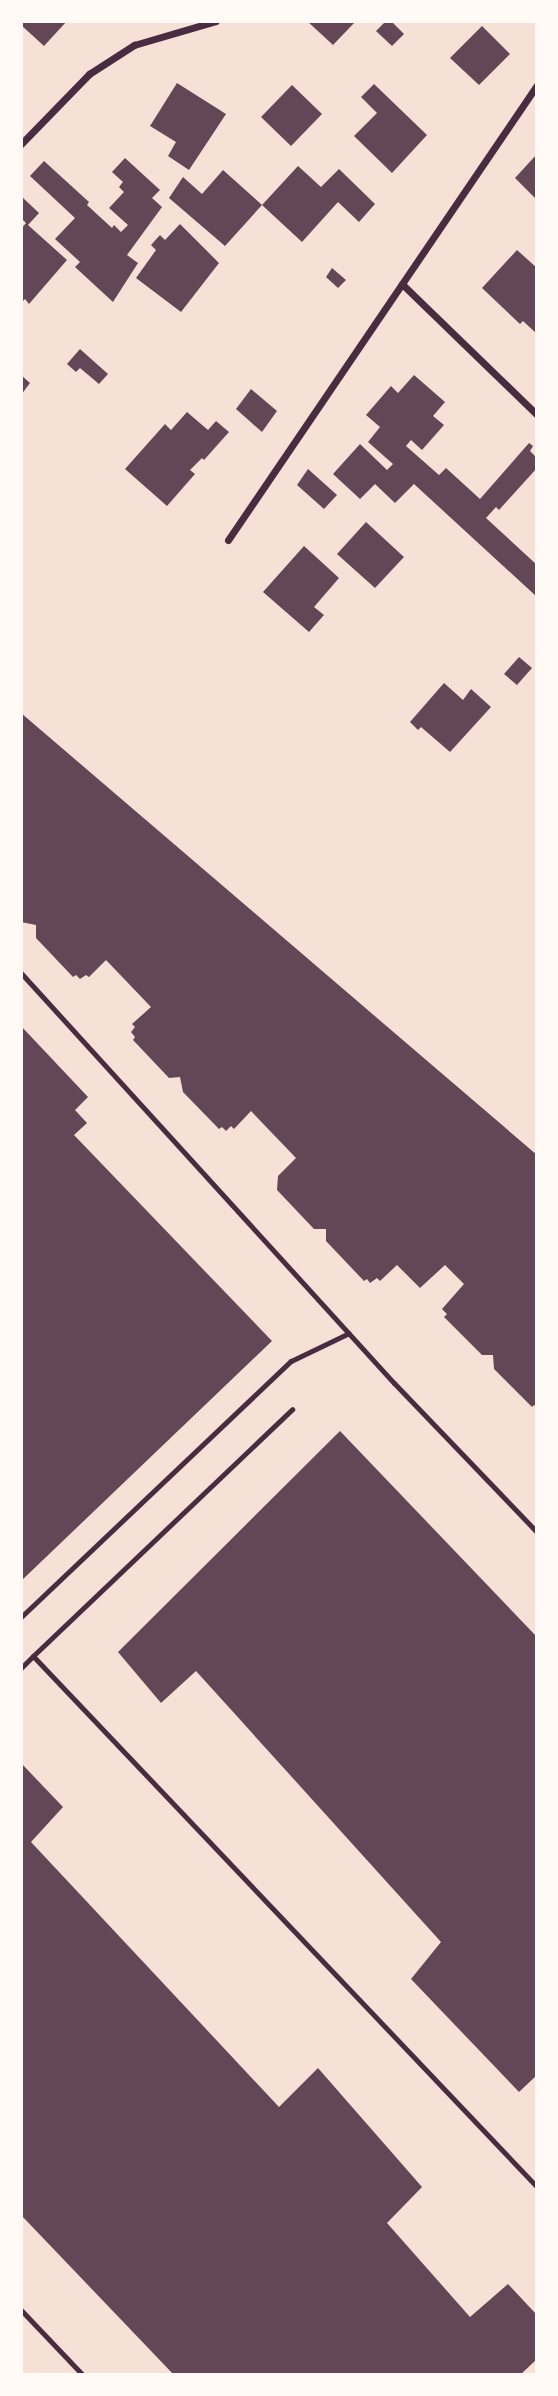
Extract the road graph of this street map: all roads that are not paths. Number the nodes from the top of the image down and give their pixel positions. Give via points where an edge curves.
1 (216, 21) edge
2 (537, 85) edge
3 (21, 144) edge
4 (402, 284) junction
5 (537, 415) edge
6 (228, 540) dead end
7 (21, 973) edge
8 (349, 1334) junction
9 (292, 1409) dead end
10 (537, 1532) edge
11 (21, 1617) edge
12 (33, 1657) junction
13 (21, 1668) edge
14 (537, 2187) edge
15 (21, 2311) edge
16 (83, 2375) edge

1 - 3 street via 134,45 89,74
2 - 4 street
4 - 5 street
4 - 6 street
7 - 8 lane
8 - 10 lane
8 - 11 lane via 291,1361
9 - 12 lane
12 - 13 lane
12 - 14 lane
15 - 16 lane

